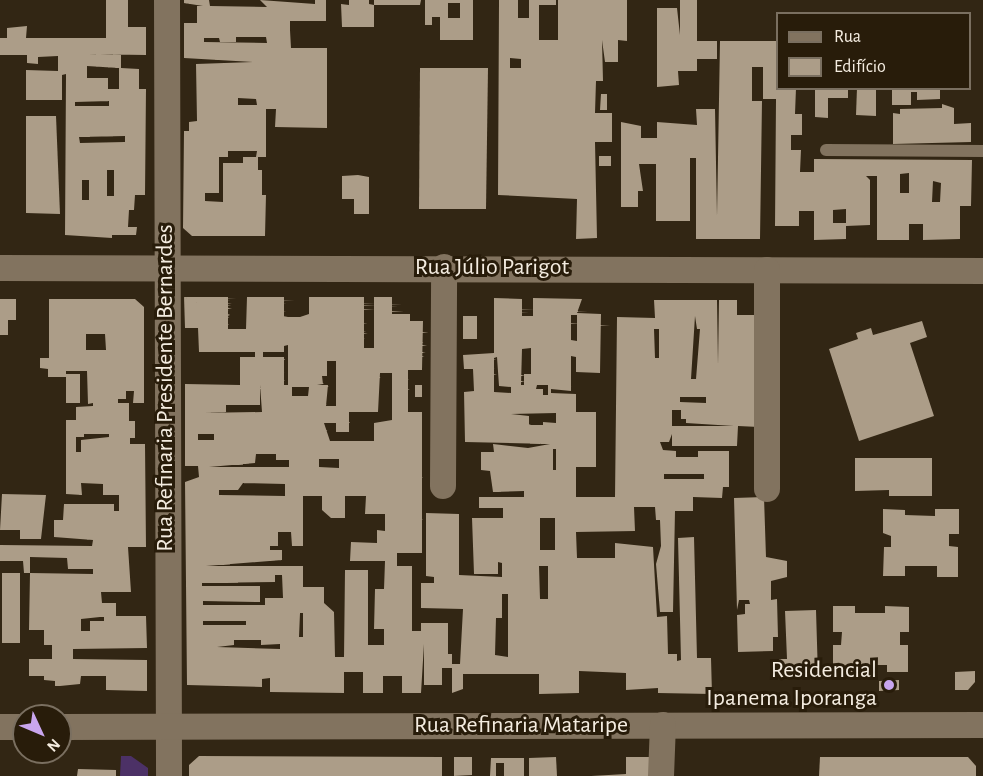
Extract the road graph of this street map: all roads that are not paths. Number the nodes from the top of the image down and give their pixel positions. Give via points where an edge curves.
1 (167, 0) edge
2 (826, 150) dead end
3 (983, 151) edge
4 (166, 267) junction
5 (444, 267) junction
6 (0, 268) edge
7 (767, 270) junction
8 (983, 272) edge
9 (443, 486) dead end
10 (767, 489) dead end
11 (663, 725) junction
12 (983, 725) edge
13 (72, 727) edge
14 (169, 728) junction
15 (169, 776) edge
16 (662, 776) edge

1 - 4 street, Rua Refinaria Presidente Bernardes
2 - 3 lane
4 - 5 street, Rua Júlio Parigot
4 - 6 street, Rua Júlio Parigot
4 - 14 street, Rua Refinaria Presidente Bernardes
5 - 7 street, Rua Júlio Parigot
5 - 9 street
7 - 8 street, Rua Júlio Parigot
7 - 10 street
11 - 12 street, Rua Refinaria Mataripe
11 - 14 street, Rua Refinaria Mataripe
11 - 16 street
13 - 14 street, Rua Refinaria Mataripe
14 - 15 street, Rua Refinaria Presidente Bernardes

